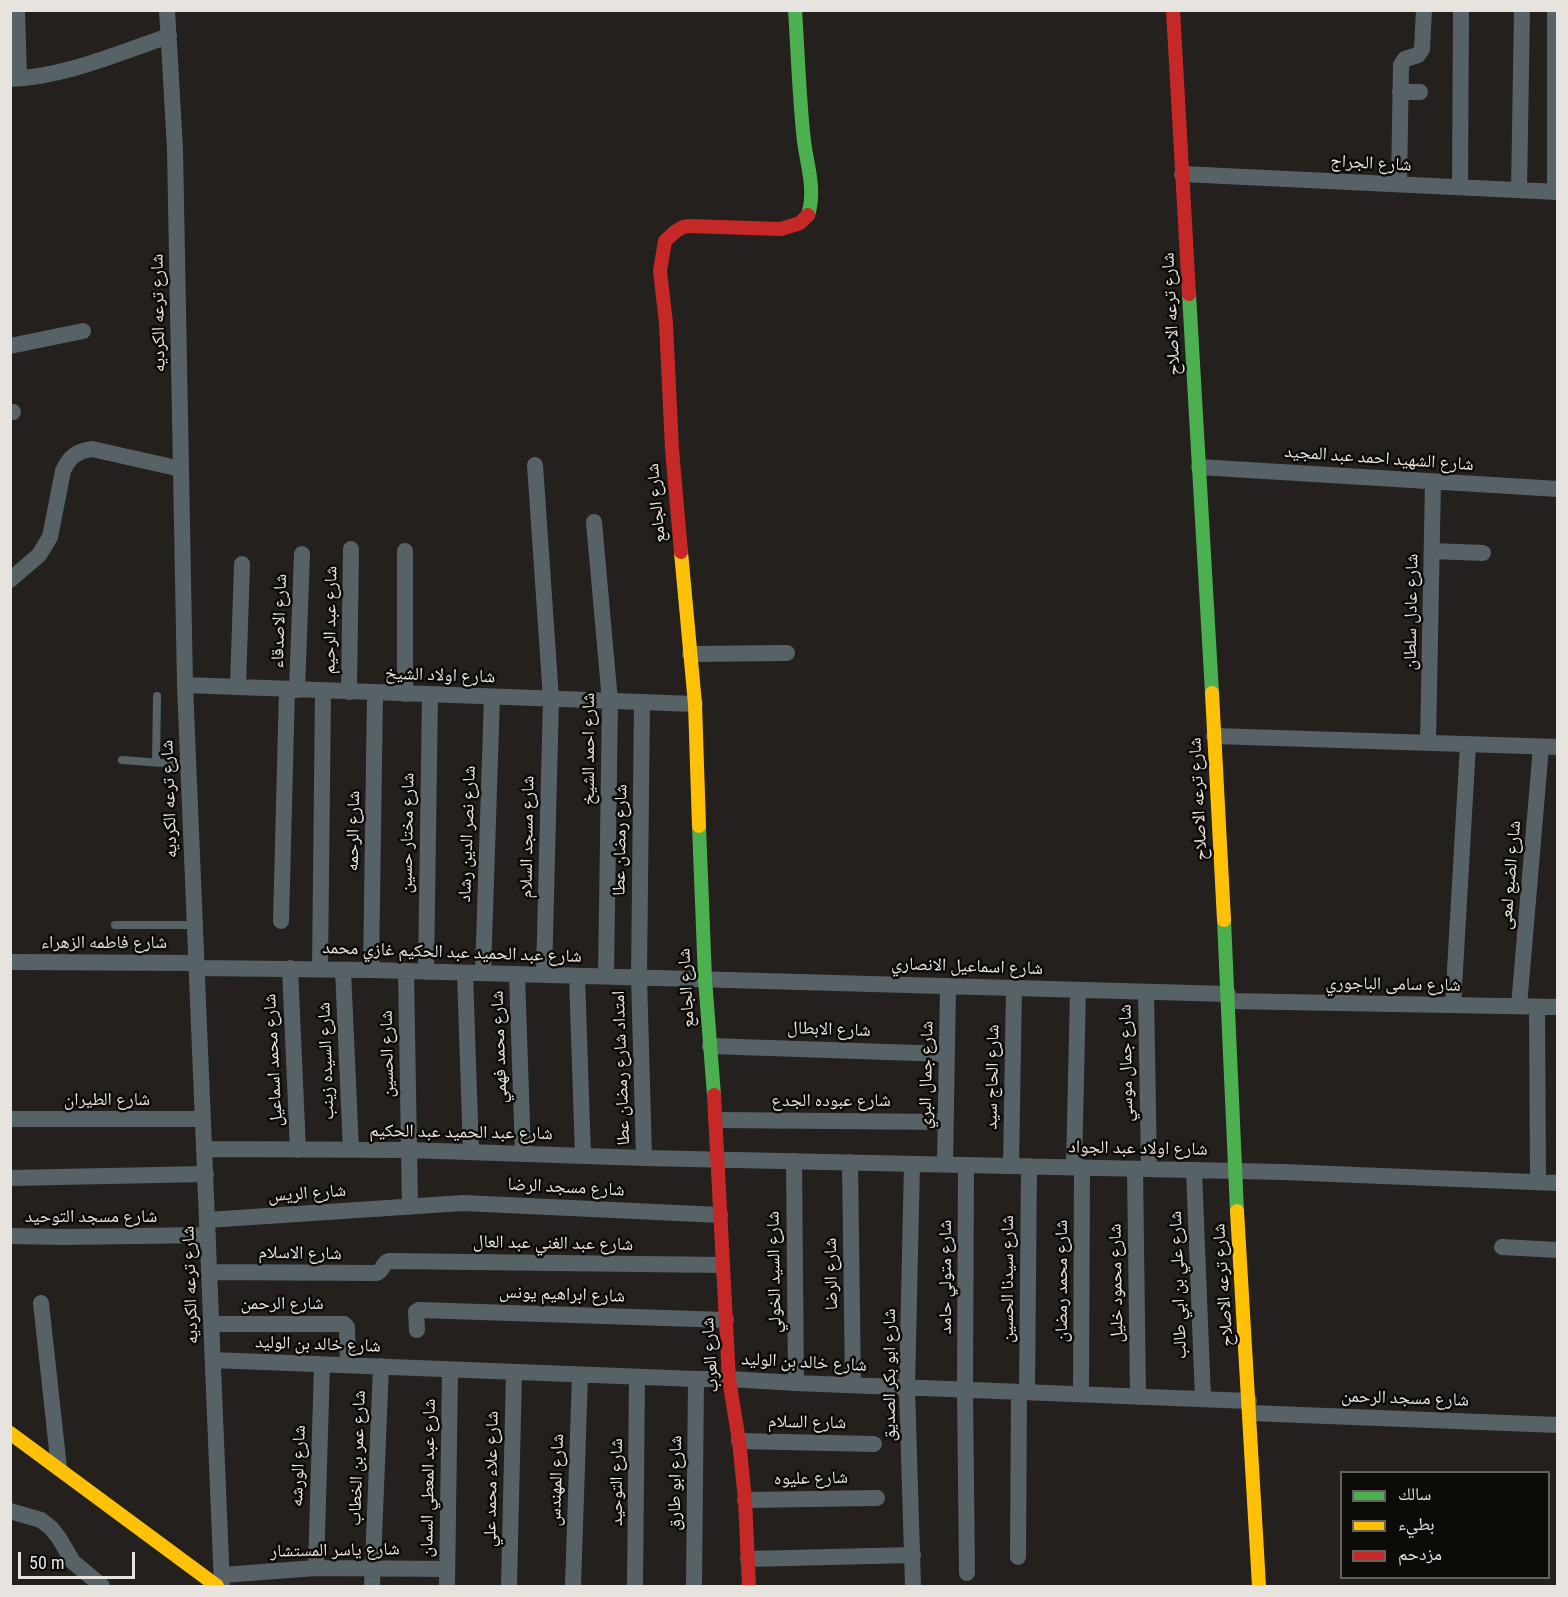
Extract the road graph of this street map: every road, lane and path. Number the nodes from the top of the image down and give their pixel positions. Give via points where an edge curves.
1 (17, 10) edge
2 (167, 10) edge
3 (795, 10) edge
4 (1173, 10) edge
5 (1424, 10) edge
6 (1461, 10) edge
7 (1522, 10) edge
8 (1555, 10) edge
9 (169, 36) junction
10 (15, 78) edge
11 (1400, 92) junction
12 (1420, 92) dead end
13 (1182, 174) junction
14 (1399, 184) junction
15 (1460, 187) junction
16 (1519, 190) junction
17 (1556, 192) edge
18 (83, 332) dead end
19 (10, 346) edge
20 (535, 465) dead end
21 (1199, 467) junction
22 (182, 469) junction
23 (1433, 481) junction
24 (1557, 489) edge
25 (594, 522) dead end
26 (351, 549) dead end
27 (405, 551) dead end
28 (1432, 551) junction
29 (302, 554) dead end
30 (1484, 554) dead end
31 (242, 564) dead end
32 (10, 580) edge
33 (788, 653) dead end
34 (690, 654) junction
35 (185, 686) junction
36 (238, 687) junction
37 (292, 690) junction
38 (323, 691) junction
39 (349, 692) junction
40 (375, 693) junction
41 (405, 694) junction
42 (430, 694) junction
43 (157, 696) dead end
44 (492, 697) junction
45 (551, 699) junction
46 (610, 701) junction
47 (642, 702) junction
48 (695, 705) junction
49 (1214, 736) junction
50 (1428, 743) junction
51 (1468, 745) junction
52 (1549, 747) edge
53 (122, 760) dead end
54 (156, 762) junction
55 (188, 765) junction
56 (281, 921) dead end
57 (115, 925) dead end
58 (195, 926) junction
59 (10, 962) edge
60 (197, 966) junction
61 (290, 968) junction
62 (320, 969) junction
63 (343, 970) junction
64 (371, 970) junction
65 (406, 971) junction
66 (426, 972) junction
67 (465, 973) junction
68 (483, 973) junction
69 (517, 974) junction
70 (544, 975) junction
71 (577, 976) junction
72 (606, 976) junction
73 (639, 977) junction
74 (705, 979) junction
75 (948, 986) junction
76 (1014, 988) junction
77 (1078, 990) junction
78 (1146, 992) junction
79 (1228, 998) junction
80 (1453, 1005) junction
81 (1519, 1006) junction
82 (1537, 1007) junction
83 (1557, 1007) edge
84 (710, 1046) junction
85 (947, 1054) junction
86 (10, 1119) edge
87 (203, 1119) junction
88 (716, 1120) junction
89 (946, 1122) junction
90 (204, 1149) junction
91 (298, 1150) junction
92 (351, 1150) junction
93 (409, 1150) junction
94 (471, 1152) junction
95 (523, 1154) junction
96 (583, 1156) junction
97 (644, 1158) junction
98 (717, 1159) junction
99 (794, 1161) junction
100 (850, 1162) junction
101 (912, 1164) junction
102 (945, 1164) junction
103 (966, 1165) junction
104 (1011, 1166) junction
105 (1029, 1166) junction
106 (1078, 1167) junction
107 (1142, 1169) junction
108 (1194, 1170) junction
109 (1235, 1171) junction
110 (206, 1174) junction
111 (10, 1178) edge
112 (1538, 1182) junction
113 (1557, 1183) edge
114 (410, 1207) junction
115 (720, 1215) junction
116 (208, 1227) junction
117 (10, 1236) edge
118 (1502, 1247) dead end
119 (1557, 1250) edge
120 (385, 1263) joint
121 (722, 1265) junction
122 (210, 1272) junction
123 (41, 1303) dead end
124 (726, 1320) junction
125 (212, 1324) junction
126 (417, 1330) dead end
127 (213, 1360) junction
128 (322, 1365) junction
129 (348, 1365) junction
130 (381, 1366) junction
131 (450, 1370) junction
132 (514, 1372) junction
133 (580, 1375) junction
134 (637, 1377) junction
135 (696, 1379) junction
136 (729, 1379) junction
137 (796, 1383) junction
138 (853, 1385) junction
139 (907, 1388) junction
140 (965, 1390) junction
141 (1023, 1392) junction
142 (1081, 1394) junction
143 (1138, 1397) junction
144 (1203, 1399) junction
145 (1250, 1407) junction
146 (1557, 1425) edge
147 (10, 1433) edge
148 (739, 1441) junction
149 (874, 1444) dead end
150 (59, 1468) junction
151 (878, 1498) dead end
152 (745, 1500) junction
153 (10, 1511) edge
154 (913, 1555) junction
155 (1018, 1557) dead end
156 (748, 1559) junction
157 (315, 1568) junction
158 (373, 1568) junction
159 (447, 1569) junction
160 (967, 1573) dead end
161 (221, 1583) edge
162 (102, 1587) edge
163 (372, 1587) edge
164 (447, 1587) edge
165 (509, 1587) edge
166 (573, 1587) edge
167 (635, 1587) edge
168 (694, 1587) edge
169 (749, 1587) edge
170 (914, 1587) edge
171 (1259, 1587) edge

1 - 10 street
2 - 9 street, شارع ترعه الكرديه
3 - 34 street, شارع الجامع via 804,143 812,196 809,212 803,221 781,229 683,227 665,241 660,271
4 - 13 street, شارع ترعه الاصلاح
5 - 11 street via 1422,49 1401,65
6 - 15 street
7 - 16 street
8 - 17 street
9 - 10 street via 51,74
9 - 22 street, شارع ترعه الكرديه
11 - 12 street
11 - 14 street
13 - 14 street, شارع الجراج
13 - 21 street, شارع ترعه الاصلاح
14 - 15 street, شارع الجراج
15 - 16 street, شارع الجراج
16 - 17 street, شارع الجراج
18 - 19 street
20 - 45 street, شارع مسجد السلام
21 - 23 street, شارع الشهيد احمد عبد المجيد
21 - 49 street, شارع ترعه الاصلاح
22 - 32 street via 92,449 74,455 63,471 50,537 39,555
22 - 35 street, شارع ترعه الكرديه
23 - 24 street, شارع الشهيد احمد عبد المجيد
23 - 28 street, شارع عادل سلطان
25 - 46 street, شارع احمد الشيخ
26 - 39 street, شارع عبد الرحيم
27 - 41 street
28 - 30 street
28 - 50 street, شارع عادل سلطان
29 - 37 street, شارع الاصدقاء
31 - 36 street
33 - 34 street
34 - 48 street, شارع الجامع
35 - 36 street, شارع اولاد الشيخ
35 - 55 street, شارع ترعه الكرديه
36 - 37 street, شارع اولاد الشيخ
37 - 38 street, شارع اولاد الشيخ
37 - 56 street, شارع الاصدقاء
38 - 39 street, شارع اولاد الشيخ
38 - 62 street
39 - 40 street, شارع اولاد الشيخ
40 - 41 street, شارع اولاد الشيخ
40 - 64 street, شارع الرحمه
41 - 42 street, شارع اولاد الشيخ
42 - 44 street, شارع اولاد الشيخ
42 - 66 street, شارع مختار حسين
43 - 54 lane
44 - 45 street, شارع اولاد الشيخ
44 - 68 street, شارع نصر الدين رشاد
45 - 46 street, شارع اولاد الشيخ
45 - 70 street, شارع مسجد السلام
46 - 47 street, شارع اولاد الشيخ
46 - 72 street, شارع احمد الشيخ
47 - 48 street, شارع اولاد الشيخ
47 - 73 street, شارع رمضان عطا
48 - 74 street, شارع الجامع
49 - 50 street
49 - 79 street, شارع ترعه الاصلاح
50 - 51 street
51 - 52 street
51 - 80 street
52 - 81 street, شارع الضبع لمعى
53 - 54 lane
54 - 55 lane
55 - 58 street, شارع ترعه الكرديه
57 - 58 lane
58 - 60 street, شارع ترعه الكرديه
59 - 60 street, شارع فاطمه الزهراء
60 - 61 street, شارع عبد الحميد عبد الحكيم غازي محمد
60 - 87 street, شارع ترعه الكرديه
61 - 62 street, شارع عبد الحميد عبد الحكيم غازي محمد
61 - 91 street, شارع محمد اسماعيل
62 - 63 street, شارع عبد الحميد عبد الحكيم غازي محمد
63 - 64 street, شارع عبد الحميد عبد الحكيم غازي محمد
63 - 92 street, شارع السيده زينب
64 - 65 street, شارع عبد الحميد عبد الحكيم غازي محمد
65 - 66 street, شارع عبد الحميد عبد الحكيم غازي محمد
65 - 93 street, شارع الحسين
66 - 67 street, شارع عبد الحميد عبد الحكيم غازي محمد
67 - 68 street, شارع عبد الحميد عبد الحكيم غازي محمد
67 - 94 street
68 - 69 street, شارع عبد الحميد عبد الحكيم غازي محمد
69 - 70 street, شارع عبد الحميد عبد الحكيم غازي محمد
69 - 95 street, شارع محمد فهمي
70 - 71 street, شارع عبد الحميد عبد الحكيم غازي محمد
71 - 72 street, شارع عبد الحميد عبد الحكيم غازي محمد
71 - 96 street
72 - 73 street, شارع عبد الحميد عبد الحكيم غازي محمد
73 - 74 street, شارع عبد الحميد عبد الحكيم غازي محمد
73 - 97 street, امتداد شارع رمضان عطا
74 - 75 street, شارع اسماعيل الانصاري
74 - 84 street, شارع الجامع
75 - 76 street, شارع اسماعيل الانصاري
75 - 85 street, شارع جمال البري
76 - 77 street, شارع اسماعيل الانصاري
76 - 104 street, شارع الحاج سيد
77 - 78 street, شارع اسماعيل الانصاري
77 - 106 street, شارع محمد رمضان
78 - 79 street, شارع اسماعيل الانصاري
78 - 107 street, شارع جمال موسي
79 - 80 street, شارع سامى الباجوري
79 - 109 street, شارع ترعه الاصلاح
80 - 81 street, شارع سامى الباجوري
81 - 82 street, شارع سامى الباجوري
82 - 83 street, شارع سامى الباجوري
82 - 112 street
84 - 85 street, شارع الابطال
84 - 88 street, شارع الجامع
85 - 89 street, شارع جمال البري
86 - 87 street, شارع الطيران
87 - 90 street, شارع ترعه الكرديه
88 - 89 street, شارع عبوده الجدع
88 - 98 street, شارع العرب
89 - 102 street, شارع جمال البري
90 - 91 street, شارع عبد الحميد عبد الحكيم
90 - 110 street, شارع ترعه الكرديه
91 - 92 street, شارع عبد الحميد عبد الحكيم
92 - 93 street, شارع عبد الحميد عبد الحكيم
93 - 94 street, شارع عبد الحميد عبد الحكيم
93 - 114 street, شارع الحسين
94 - 95 street, شارع عبد الحميد عبد الحكيم
95 - 96 street, شارع عبد الحميد عبد الحكيم
96 - 97 street, شارع عبد الحميد عبد الحكيم
97 - 98 street, شارع عبد الحميد عبد الحكيم
98 - 99 street, شارع اولاد عبد الجواد
98 - 115 street, شارع العرب
99 - 100 street, شارع اولاد عبد الجواد
99 - 137 street, شارع السيد الخولي
100 - 101 street, شارع اولاد عبد الجواد
100 - 138 street, شارع الرضا
101 - 102 street, شارع اولاد عبد الجواد
101 - 139 street, شارع ابو بكر الصديق
102 - 103 street, شارع اولاد عبد الجواد
103 - 104 street, شارع اولاد عبد الجواد
103 - 140 street, شارع متولي حامد
104 - 105 street, شارع اولاد عبد الجواد
105 - 106 street, شارع اولاد عبد الجواد
105 - 141 street, شارع سيدنا الحسين
106 - 107 street, شارع اولاد عبد الجواد
106 - 142 street, شارع محمد رمضان
107 - 108 street, شارع اولاد عبد الجواد
107 - 143 street, شارع محمود خليل
108 - 109 street, شارع اولاد عبد الجواد
108 - 144 street, شارع علي بن ابي طالب
109 - 112 street, شارع اولاد عبد الجواد
109 - 145 street, شارع ترعه الاصلاح
110 - 111 street
110 - 116 street, شارع ترعه الكرديه
112 - 113 street, شارع اولاد عبد الجواد
114 - 115 street, شارع مسجد الرضا via 463,1203
114 - 116 street, شارع الريس
115 - 121 street, شارع العرب
116 - 117 street, شارع مسجد التوحيد via 63,1237
116 - 122 street, شارع ترعه الكرديه
118 - 119 street
120 - 121 street, شارع عبد الغني عبد العال
120 - 122 street, شارع الاسلام via 376,1274
121 - 124 street, شارع العرب
122 - 125 street, شارع ترعه الكرديه
123 - 150 street
124 - 126 street, شارع ابراهيم يونس via 419,1310
124 - 136 street, شارع العرب
125 - 127 street, شارع ترعه الكرديه
125 - 129 street, شارع الرحمن via 345,1324
127 - 128 street, شارع خالد بن الوليد
127 - 161 street, شارع ترعه الكرديه
128 - 129 street, شارع خالد بن الوليد
128 - 157 street, شارع الورشه
129 - 130 street, شارع خالد بن الوليد
130 - 131 street, شارع خالد بن الوليد
130 - 158 street, شارع عمر بن الخطاب
131 - 132 street, شارع خالد بن الوليد
131 - 159 street, شارع عبد المعطي السمان
132 - 133 street, شارع خالد بن الوليد
132 - 165 street, شارع علاء محمد علي
133 - 134 street, شارع خالد بن الوليد
133 - 166 street, شارع المهندس
134 - 135 street, شارع خالد بن الوليد
134 - 167 street, شارع التوحيد
135 - 136 street, شارع خالد بن الوليد
135 - 168 street, شارع ابو طارق
136 - 137 street, شارع خالد بن الوليد
136 - 148 street, شارع العرب
137 - 138 street, شارع خالد بن الوليد
138 - 139 street, شارع خالد بن الوليد
139 - 140 street, شارع خالد بن الوليد
139 - 154 street, شارع ابو بكر الصديق
140 - 141 street, شارع خالد بن الوليد
140 - 160 street, شارع متولي حامد
141 - 142 street, شارع خالد بن الوليد
141 - 155 street, شارع سيدنا الحسين
142 - 143 street, شارع خالد بن الوليد
143 - 144 street, شارع خالد بن الوليد
144 - 145 street, شارع خالد بن الوليد
145 - 146 street, شارع مسجد الرحمن
145 - 171 street, شارع ترعه الاصلاح
147 - 150 street
148 - 149 street, شارع السلام
148 - 152 street, شارع العرب
150 - 161 street
151 - 152 street, شارع عليوه
152 - 156 street, شارع العرب
153 - 162 street via 41,1520 51,1528 73,1562
154 - 156 street
154 - 170 street, شارع ابو بكر الصديق
156 - 169 street, شارع العرب
157 - 158 street, شارع ياسر المستشار
157 - 161 street, شارع ياسر المستشار
158 - 159 street, شارع ياسر المستشار
158 - 163 street, شارع عمر بن الخطاب
159 - 164 street, شارع عبد المعطي السمان

